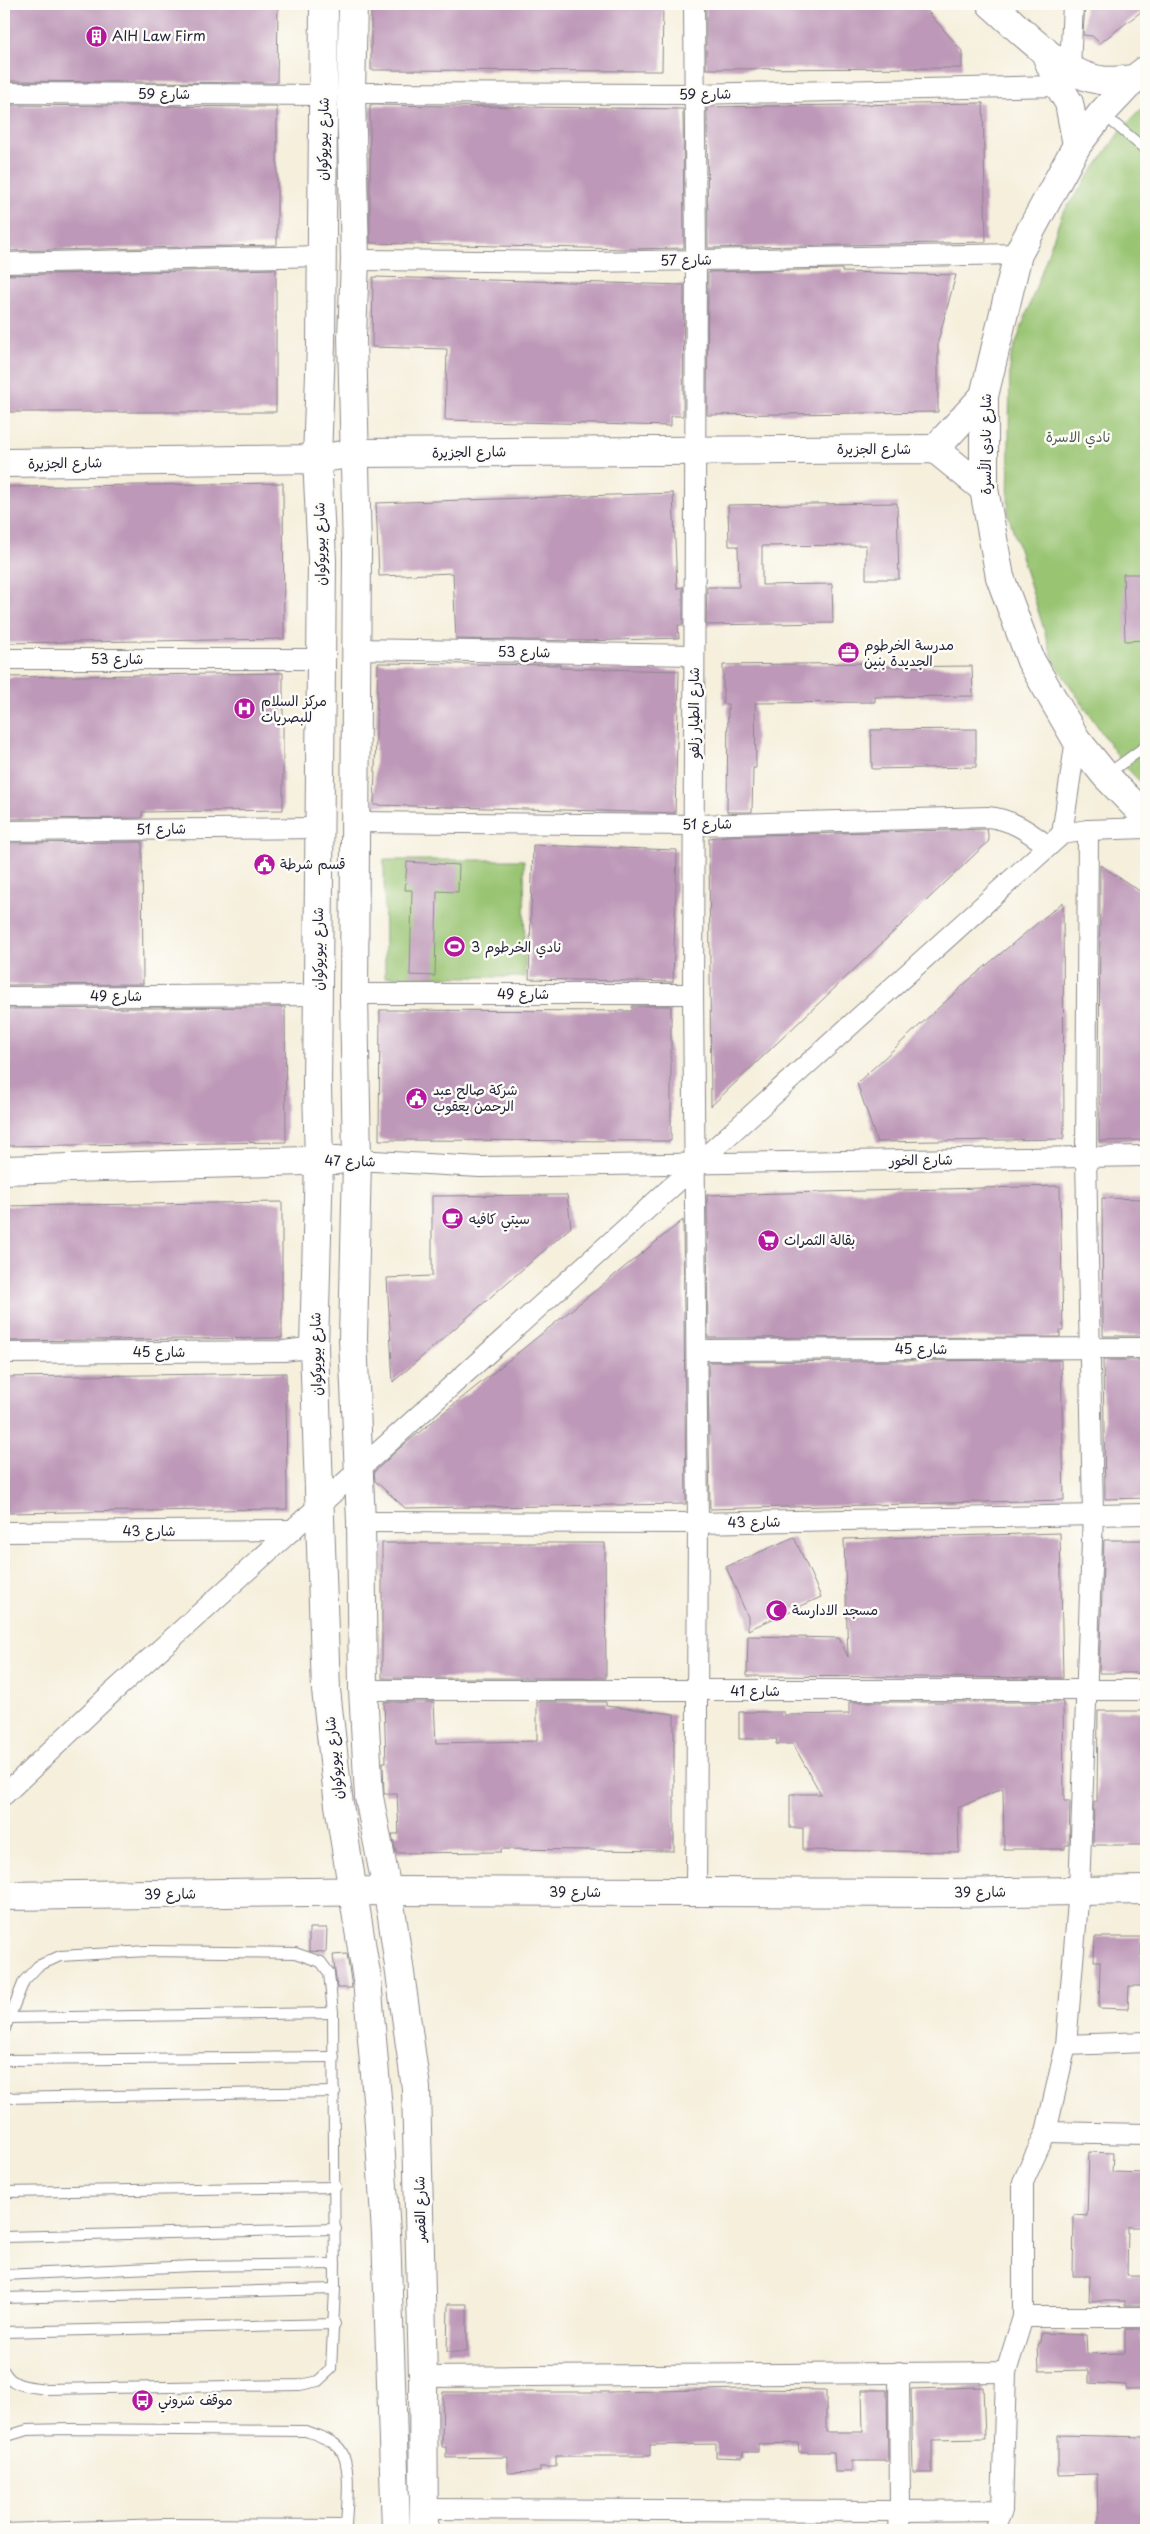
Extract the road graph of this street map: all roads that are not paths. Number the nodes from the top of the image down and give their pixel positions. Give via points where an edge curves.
1 (324, 4) edge
2 (353, 4) edge
3 (694, 4) edge
4 (991, 4) edge
5 (1073, 4) edge
6 (1140, 75) edge
7 (1064, 77) junction
8 (4, 93) edge
9 (351, 93) junction
10 (694, 94) junction
11 (324, 95) junction
12 (1102, 114) junction
13 (1078, 145) junction
14 (1146, 150) edge
15 (1018, 254) junction
16 (322, 256) junction
17 (355, 260) junction
18 (696, 260) junction
19 (4, 263) edge
20 (984, 396) junction
21 (695, 449) junction
22 (935, 449) junction
23 (355, 453) junction
24 (317, 459) junction
25 (4, 464) edge
26 (984, 488) junction
27 (355, 649) junction
28 (694, 655) junction
29 (320, 659) junction
30 (4, 660) edge
31 (1076, 739) junction
32 (1146, 746) edge
33 (1106, 776) junction
34 (1146, 817) edge
35 (356, 822) junction
36 (694, 824) junction
37 (319, 828) junction
38 (1146, 828) edge
39 (1088, 830) junction
40 (4, 831) edge
41 (1055, 840) junction
42 (354, 994) junction
43 (693, 994) junction
44 (318, 995) junction
45 (4, 997) edge
46 (1146, 1156) edge
47 (1086, 1157) junction
48 (357, 1160) junction
49 (319, 1161) junction
50 (696, 1165) junction
51 (4, 1170) edge
52 (314, 1347) junction
53 (1146, 1348) edge
54 (1090, 1349) junction
55 (697, 1350) junction
56 (4, 1352) edge
57 (358, 1470) junction
58 (320, 1506) junction
59 (1093, 1514) junction
60 (1146, 1514) edge
61 (361, 1522) junction
62 (698, 1523) junction
63 (294, 1530) junction
64 (4, 1532) edge
65 (363, 1690) junction
66 (1146, 1690) edge
67 (1087, 1691) junction
68 (697, 1692) junction
69 (4, 1795) edge
70 (1079, 1890) junction
71 (1146, 1890) edge
72 (386, 1891) junction
73 (352, 1892) junction
74 (696, 1893) junction
75 (4, 1896) edge
76 (333, 2013) junction
77 (8, 2018) junction
78 (4, 2030) edge
79 (1146, 2042) edge
80 (1066, 2045) junction
81 (334, 2057) junction
82 (4, 2060) edge
83 (334, 2092) junction
84 (4, 2098) edge
85 (1046, 2132) junction
86 (1146, 2134) edge
87 (336, 2186) junction
88 (4, 2192) edge
89 (336, 2229) junction
90 (4, 2236) edge
91 (335, 2264) junction
92 (4, 2275) edge
93 (335, 2288) junction
94 (4, 2298) edge
95 (1023, 2317) junction
96 (1146, 2317) edge
97 (335, 2324) junction
98 (4, 2332) edge
99 (4, 2371) edge
100 (900, 2372) junction
101 (1006, 2372) junction
102 (424, 2377) junction
103 (4, 2437) edge
104 (1002, 2510) junction
105 (423, 2520) edge
106 (899, 2521) edge
107 (346, 2528) edge
108 (4, 2529) edge
109 (396, 2530) edge
110 (994, 2530) edge

1 - 11 main road, شارع بيويوكوان
2 - 9 main road, شارع بيويوكوان
3 - 10 street, شارع الطيار زلفو
4 - 7 main road via 1044,50
5 - 7 street
6 - 7 main road via 1098,80
6 - 12 main road, شارع نادى الأسرة
7 - 10 street, شارع 59
7 - 13 main road
8 - 11 street, شارع 59
9 - 10 street, شارع 59
9 - 17 main road, شارع بيويوكوان
10 - 18 street, شارع الطيار زلفو
11 - 16 main road, شارع بيويوكوان
12 - 13 main road, شارع نادى الأسرة
12 - 14 lane
13 - 15 main road, شارع نادى الأسرة
15 - 18 street, شارع 57
15 - 20 main road, شارع نادى الأسرة
16 - 19 street
16 - 24 main road, شارع بيويوكوان
17 - 18 street, شارع 57
17 - 23 main road, شارع بيويوكوان via 352,337
18 - 21 street, شارع الطيار زلفو
20 - 22 main road
20 - 26 main road, شارع نادى الأسرة
21 - 22 main road, شارع الجزيرة
21 - 23 main road, شارع الجزيرة
21 - 28 street, شارع الطيار زلفو
22 - 26 main road
23 - 24 main road, شارع الجزيرة
23 - 27 main road, شارع بيويوكوان
24 - 25 main road, شارع الجزيرة
24 - 29 main road, شارع بيويوكوان via 322,560
26 - 31 main road, شارع نادى الأسرة via 1000,577 1031,661
27 - 28 street, شارع 53
27 - 35 main road, شارع بيويوكوان
28 - 36 street, شارع الطيار زلفو
29 - 30 street, شارع 53
29 - 37 main road, شارع بيويوكوان
31 - 33 main road, شارع نادى الأسرة
31 - 41 street
32 - 33 lane
33 - 34 main road, شارع نادى الأسرة
35 - 36 street, شارع 51
35 - 42 main road, شارع بيويوكوان
36 - 41 street, شارع 51 via 988,816 1002,818
36 - 43 street, شارع الطيار زلفو
37 - 40 street, شارع 51
37 - 44 main road, شارع بيويوكوان
38 - 39 street
39 - 41 street
39 - 47 street
41 - 50 street
42 - 43 street, شارع 49
42 - 48 main road, شارع بيويوكوان
43 - 50 street, شارع الطيار زلفو
44 - 45 street, شارع 49
44 - 49 main road, شارع بيويوكوان
46 - 47 street, شارع الخور
47 - 50 street, شارع الخور
47 - 54 street
48 - 49 main road, شارع 47
48 - 50 street, شارع 47 via 480,1167
48 - 57 main road, شارع بيويوكوان via 353,1339
49 - 51 main road, شارع 47
49 - 52 main road, شارع بيويوكوان
50 - 55 street, شارع الطيار زلفو
50 - 57 street
52 - 56 street, شارع 45 via 284,1352
52 - 58 main road, شارع بيويوكوان
53 - 54 street, شارع 45
54 - 55 street, شارع 45
54 - 59 street
55 - 62 street, شارع الطيار زلفو
57 - 58 street
57 - 61 main road, شارع بيويوكوان
58 - 63 street
58 - 73 main road, شارع بيويوكوان via 326,1690
59 - 60 street, شارع 43
59 - 62 street, شارع 43
59 - 67 street
61 - 62 street, شارع 43
61 - 65 main road, شارع بيويوكوان
62 - 68 street, شارع الطيار زلفو
63 - 64 street, شارع 43
63 - 69 street via 82,1720
65 - 68 street, شارع 41
65 - 72 main road, شارع بيويوكوان via 369,1797
66 - 67 street, شارع 41
67 - 68 street, شارع 41
67 - 70 street
68 - 74 street, شارع الطيار زلفو
70 - 71 main road, شارع 39
70 - 74 main road, شارع 39
70 - 80 street
72 - 73 main road, شارع 39
72 - 74 main road, شارع 39
72 - 102 main road, شارع القصر via 416,2088
73 - 75 main road, شارع 39
73 - 109 main road via 367,1980 386,2224
76 - 77 lane
76 - 77 lane via 329,1973 321,1962 295,1953 147,1951 60,1956 38,1966 24,1981
76 - 81 lane
77 - 78 lane
79 - 80 street
80 - 85 street
81 - 82 lane
81 - 83 lane
83 - 84 lane
83 - 87 lane
85 - 86 street
85 - 95 street via 1023,2182
87 - 88 lane
87 - 89 lane
89 - 90 lane
89 - 91 lane
91 - 92 lane via 193,2266
91 - 93 lane
93 - 94 lane
93 - 97 lane
95 - 96 street
95 - 101 street
97 - 98 lane
97 - 99 lane via 331,2369 318,2381 300,2385 45,2388 19,2385
100 - 101 street
100 - 102 street
100 - 106 street
101 - 104 street
102 - 105 main road, شارع القصر
103 - 107 lane via 27,2430 69,2429 306,2431 340,2449 348,2466
104 - 106 street
104 - 110 street
105 - 106 street
107 - 108 lane via 165,2524

